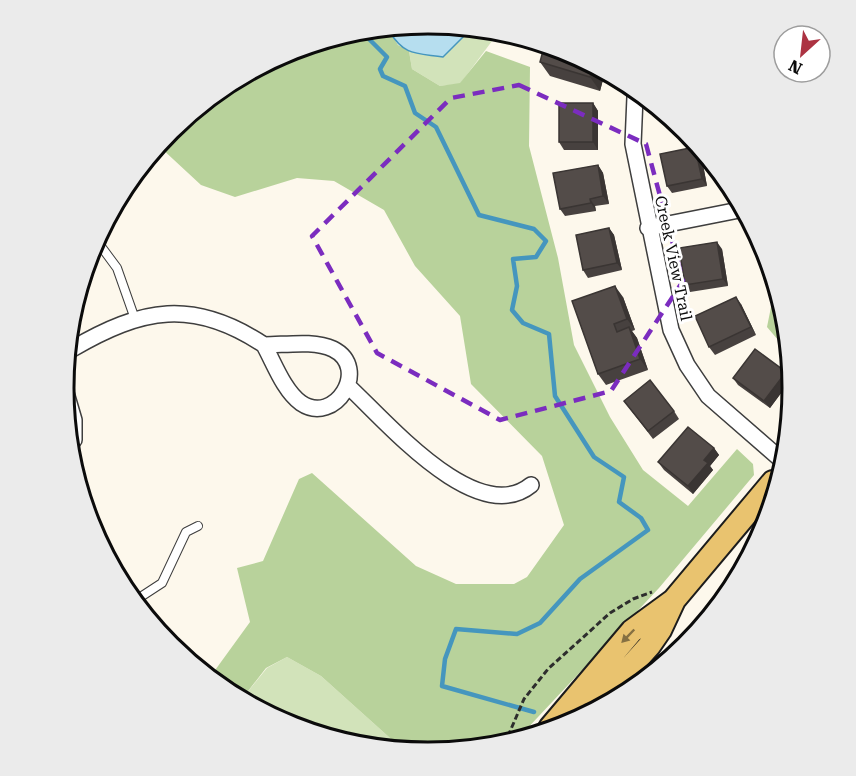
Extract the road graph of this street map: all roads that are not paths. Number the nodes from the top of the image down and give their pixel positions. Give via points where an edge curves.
1 (635, 102) edge
2 (734, 211) edge
3 (648, 228) junction
4 (103, 249) edge
5 (135, 319) junction
6 (264, 345) junction
7 (77, 346) edge
8 (348, 386) junction
9 (775, 456) edge
10 (531, 485) dead end
11 (766, 489) edge
12 (198, 526) dead end
13 (667, 594) junction
14 (143, 596) edge
15 (606, 693) edge
16 (560, 716) edge

1 - 3 street, Creek View Trail via 633,144
2 - 3 street
3 - 9 street, Creek View Trail via 671,330 687,365 708,396
4 - 5 lane via 117,268
5 - 6 street via 156,314 218,321
5 - 7 street
6 - 8 street via 321,345 334,350 344,359 350,373
6 - 8 street via 291,393 302,404 315,408 330,406
8 - 10 street via 442,472 463,486 491,496 510,496
11 - 13 main road
12 - 14 lane via 186,532 162,583
13 - 15 main road via 656,636
13 -> 16 main road

